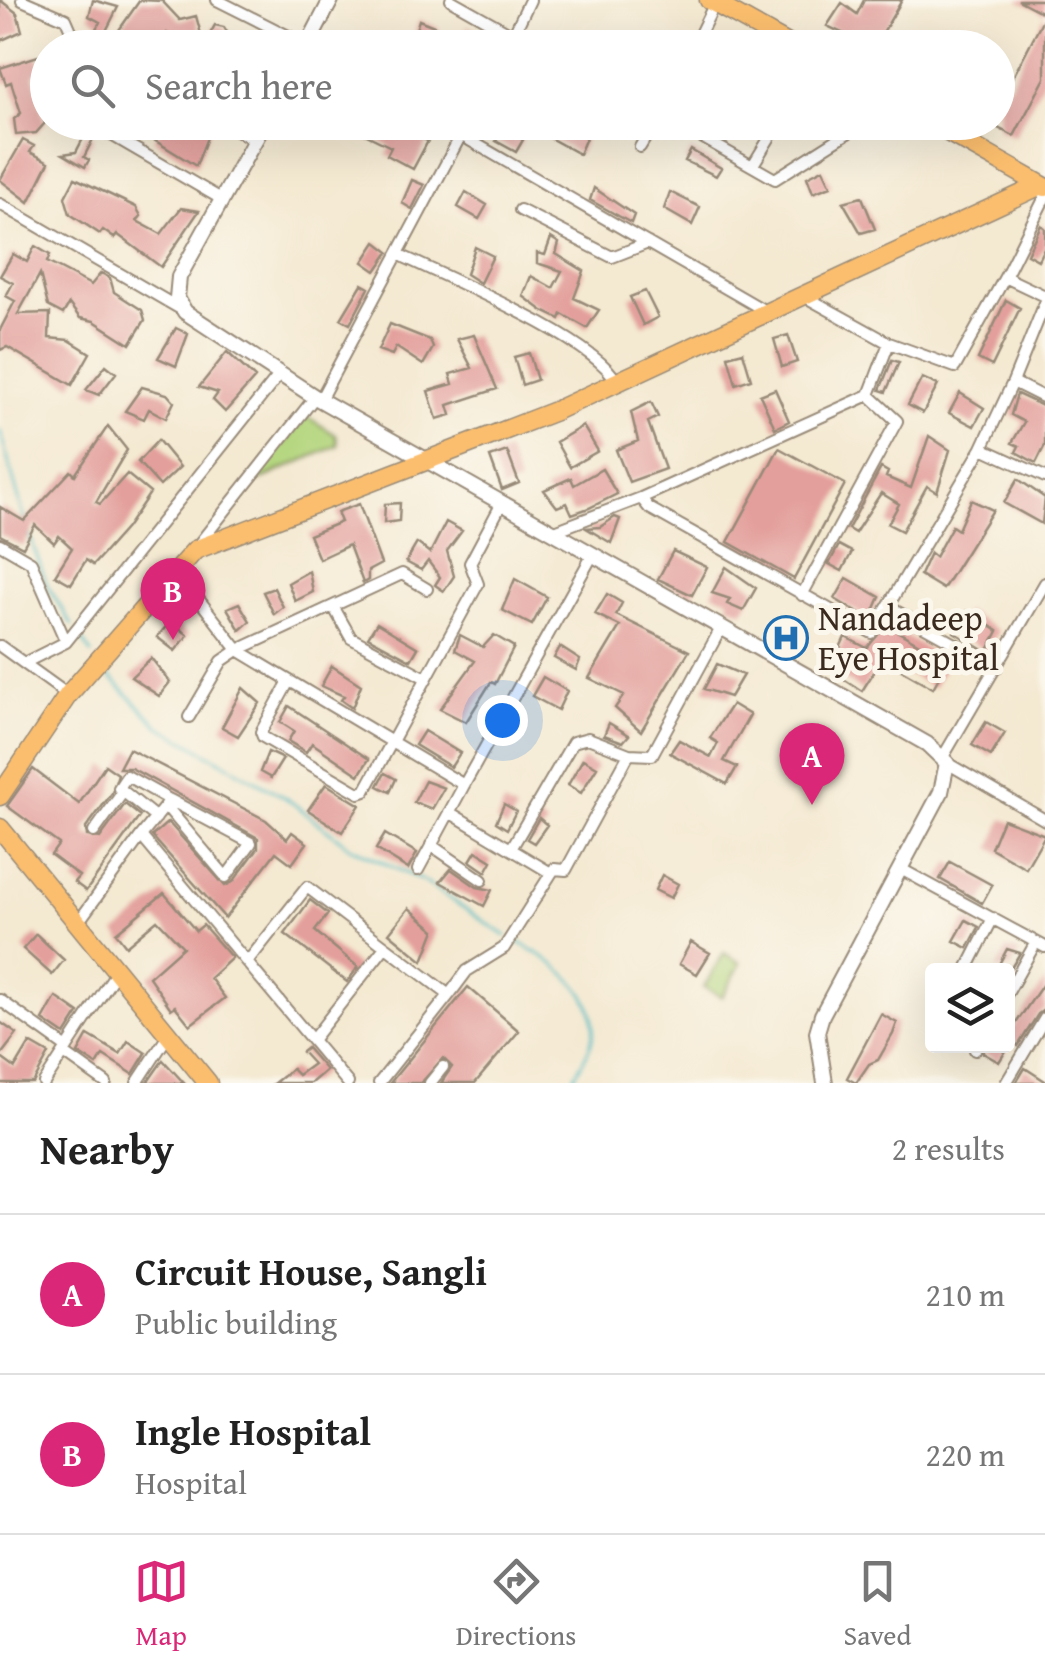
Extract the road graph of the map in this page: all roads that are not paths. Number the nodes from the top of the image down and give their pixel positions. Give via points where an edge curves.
1 (22, 0) edge
2 (217, 0) edge
3 (451, 0) edge
4 (530, 0) edge
5 (326, 2) edge
6 (712, 2) edge
7 (71, 30) edge
8 (275, 30) edge
9 (315, 30) edge
10 (504, 30) edge
11 (517, 30) edge
12 (700, 30) edge
13 (763, 30) edge
14 (120, 140) edge
15 (255, 140) edge
16 (460, 140) edge
17 (469, 140) edge
18 (644, 140) edge
19 (708, 140) edge
20 (768, 140) edge
21 (839, 140) edge
22 (961, 140) edge
23 (640, 147) dead end
24 (753, 165) junction
25 (1044, 189) edge
26 (223, 200) junction
27 (0, 204) edge
28 (520, 210) dead end
29 (648, 243) junction
30 (398, 254) junction
31 (1005, 277) junction
32 (802, 295) junction
33 (1045, 300) edge
34 (184, 312) junction
35 (767, 312) junction
36 (888, 342) junction
37 (279, 376) junction
38 (616, 381) junction
39 (1013, 382) junction
40 (869, 394) junction
41 (1045, 398) edge
42 (317, 399) junction
43 (982, 448) junction
44 (429, 462) junction
45 (1045, 477) edge
46 (641, 498) junction
47 (502, 503) junction
48 (551, 532) junction
49 (0, 544) edge
50 (195, 550) junction
51 (592, 556) junction
52 (176, 569) junction
53 (1045, 583) edge
54 (427, 589) dead end
55 (802, 595) junction
56 (333, 606) junction
57 (889, 607) junction
58 (720, 630) junction
59 (66, 642) junction
60 (0, 646) edge
61 (238, 650) junction
62 (26, 662) junction
63 (997, 667) junction
64 (426, 678) junction
65 (289, 681) junction
66 (68, 695) junction
67 (189, 717) dead end
68 (391, 742) junction
69 (629, 754) junction
70 (944, 760) junction
71 (464, 786) junction
72 (123, 792) junction
73 (0, 796) edge
74 (168, 803) junction
75 (449, 812) junction
76 (156, 818) junction
77 (1045, 820) edge
78 (0, 828) edge
79 (94, 832) dead end
80 (141, 836) junction
81 (431, 846) junction
82 (511, 849) junction
83 (899, 868) junction
84 (418, 870) dead end
85 (550, 873) junction
86 (482, 880) dead end
87 (993, 918) junction
88 (79, 921) junction
89 (1040, 945) edge
90 (385, 947) junction
91 (249, 960) junction
92 (970, 963) edge
93 (118, 970) junction
94 (1015, 982) edge
95 (449, 996) junction
96 (0, 1000) edge
97 (1045, 1018) edge
98 (168, 1034) junction
99 (313, 1039) junction
100 (65, 1050) junction
101 (443, 1067) dead end
102 (44, 1083) edge
103 (106, 1083) edge
104 (137, 1083) edge
105 (208, 1083) edge
106 (348, 1083) edge
107 (379, 1083) edge
108 (430, 1083) edge
109 (825, 1083) edge
110 (1006, 1083) edge

1 - 7 street via 66,19
2 - 8 street
3 - 10 street
4 - 11 street
5 - 9 street
6 - 12 street
6 - 13 main road
14 - 26 street
15 - 26 street
16 - 30 street
17 - 29 street
18 - 23 street
19 - 24 street
20 - 24 street
21 - 24 street via 775,179
22 - 25 main road
25 - 31 street
25 - 32 main road
26 - 34 street via 179,277 176,298
27 - 34 street
28 - 29 street via 612,257
29 - 35 street
30 - 38 street via 578,347 607,364
30 - 42 street
31 - 33 street
31 - 36 street via 955,367
32 - 35 main road
32 - 36 street
33 - 39 street
34 - 37 street
35 - 38 main road
36 - 40 street
37 - 42 street
37 - 59 street
38 - 44 main road
39 - 41 street
39 - 43 street
40 - 46 street
40 - 55 street via 897,421
42 - 44 street
42 - 50 street
43 - 45 street
43 - 57 street
44 - 47 street
44 - 50 main road
46 - 48 street
46 - 55 street
47 - 48 street
47 - 64 street via 470,563 478,584
48 - 51 street
49 - 59 street via 32,562
50 - 52 main road
51 - 58 street
51 - 71 street
52 - 61 street
52 - 66 main road
53 - 63 street
54 - 56 street via 402,574
55 - 57 street via 872,633
56 - 61 street
56 - 64 street via 351,638
57 - 63 street
58 - 69 street via 652,754
58 - 70 street
59 - 62 street
60 - 62 street
61 - 65 street
61 - 67 street via 222,661
62 - 66 street
63 - 70 street
64 - 68 street
65 - 68 street
65 - 68 street via 261,732 268,742 358,793 365,792
66 - 73 main road
68 - 71 street
69 - 82 street via 588,738 572,742
69 - 85 street via 566,870
70 - 77 street
70 - 83 street via 941,792
71 - 75 street
72 - 74 street via 127,776
72 - 76 street
72 - 79 street
74 - 74 street via 251,843 226,877
74 - 76 street
75 - 81 street
75 - 82 street
76 - 80 street
78 - 88 main road
80 - 88 street
80 - 91 street
81 - 84 street
81 - 86 street
82 - 85 street
83 - 87 street
83 - 109 street via 822,1015 818,1052
85 - 95 street via 504,948 468,971
87 - 89 street
87 - 92 street
88 - 93 main road
89 - 94 street
90 - 91 street via 307,887
90 - 95 street
90 - 99 street
91 - 99 street
93 - 98 main road
93 - 100 street
95 - 107 street
96 - 100 street
97 - 110 street
98 - 104 street
98 - 105 main road
99 - 106 street
100 - 102 street
100 - 103 street
101 - 108 street

